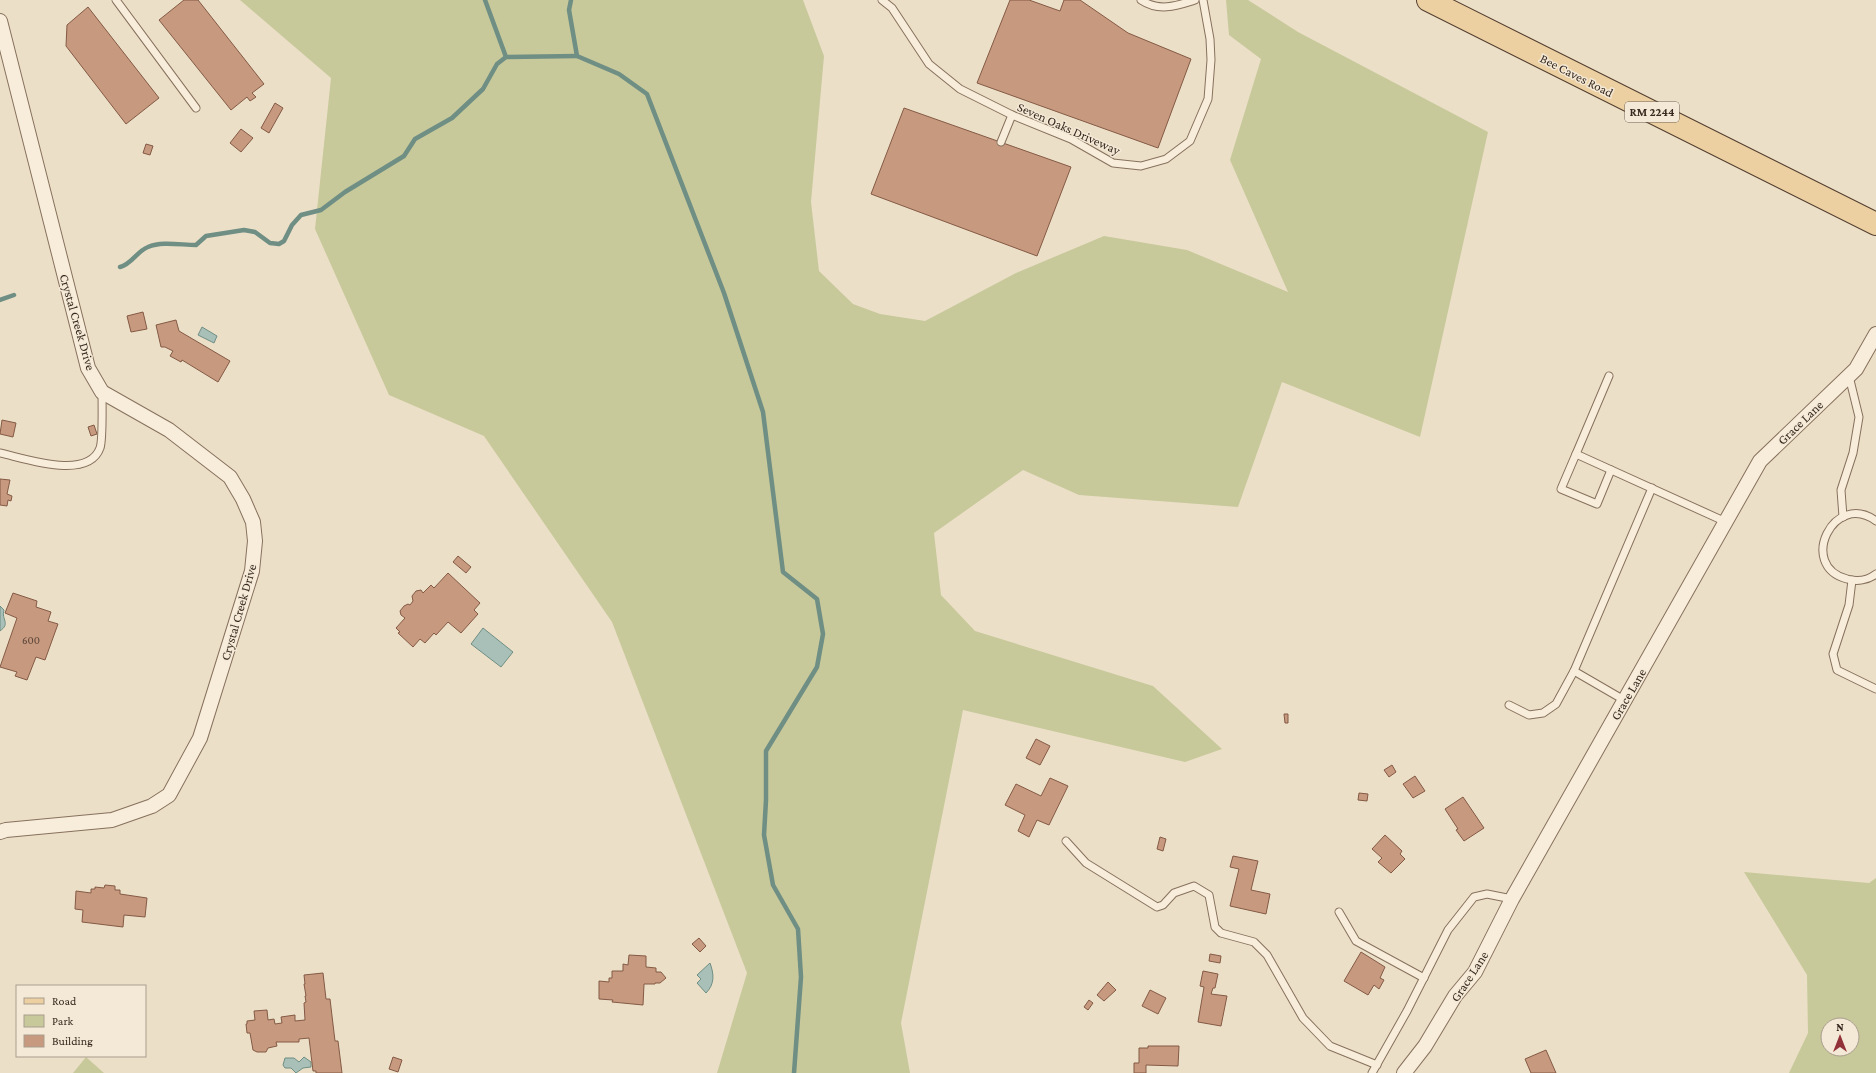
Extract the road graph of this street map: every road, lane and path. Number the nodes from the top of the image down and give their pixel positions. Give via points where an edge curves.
1 (116, 0) edge
2 (882, 0) edge
3 (1141, 0) edge
4 (1194, 0) edge
5 (1203, 0) edge
6 (1428, 0) edge
7 (0, 21) edge
8 (196, 108) dead end
9 (1012, 115) junction
10 (1001, 142) dead end
11 (1876, 224) edge
12 (1876, 334) edge
13 (1609, 376) dead end
14 (1849, 376) junction
15 (102, 392) junction
16 (0, 453) edge
17 (1576, 454) junction
18 (1611, 470) junction
19 (1652, 488) junction
20 (1843, 517) junction
21 (1876, 521) edge
22 (1726, 522) junction
23 (1876, 574) edge
24 (1852, 580) junction
25 (1574, 671) junction
26 (1876, 689) edge
27 (1624, 700) junction
28 (1509, 705) dead end
29 (0, 832) edge
30 (1066, 841) dead end
31 (1512, 899) junction
32 (1339, 912) dead end
33 (1424, 978) junction
34 (1377, 1065) junction
35 (1372, 1073) edge
36 (1404, 1073) edge

1 - 8 lane
2 - 9 lane, Seven Oaks Driveway via 892,8 929,64 960,89
3 - 4 lane via 1147,4 1168,8
5 - 9 lane, Seven Oaks Driveway via 1210,39 1208,99 1190,141 1166,159 1141,166 1113,163 1071,139
6 - 11 main road, Bee Caves Road / RM 2244
7 - 15 street, Crystal Creek Drive via 88,368
9 - 10 lane
12 - 14 street, Grace Lane via 1856,369
13 - 17 lane
14 - 20 lane via 1859,417 1853,453 1841,490
14 - 22 street, Grace Lane via 1760,460
15 - 16 lane via 100,448 92,459 77,465 54,465
15 - 29 street, Crystal Creek Drive via 169,430 230,476 253,522 255,541 252,570 200,738 169,795 152,806 112,820
17 - 18 lane
17 - 18 lane via 1561,489 1597,504
18 - 19 lane
19 - 22 lane
19 - 25 lane
20 - 21 lane via 1864,515
20 - 24 lane via 1834,522 1827,531 1823,552 1826,563 1833,572 1842,578
22 - 27 street, Grace Lane
23 - 24 lane via 1864,580
24 - 26 lane via 1849,605 1833,654 1838,670
25 - 27 lane
25 - 28 lane via 1556,704 1543,713 1529,715
27 - 31 street, Grace Lane
30 - 34 lane via 1086,863 1157,907 1174,893 1194,886 1209,895 1216,926 1221,933 1254,942 1267,955 1303,1018 1330,1046
31 - 33 lane via 1487,894 1474,897 1448,930
31 - 36 street, Grace Lane via 1475,972 1455,996 1425,1046
32 - 33 lane via 1356,941
33 - 34 lane
34 - 35 lane

